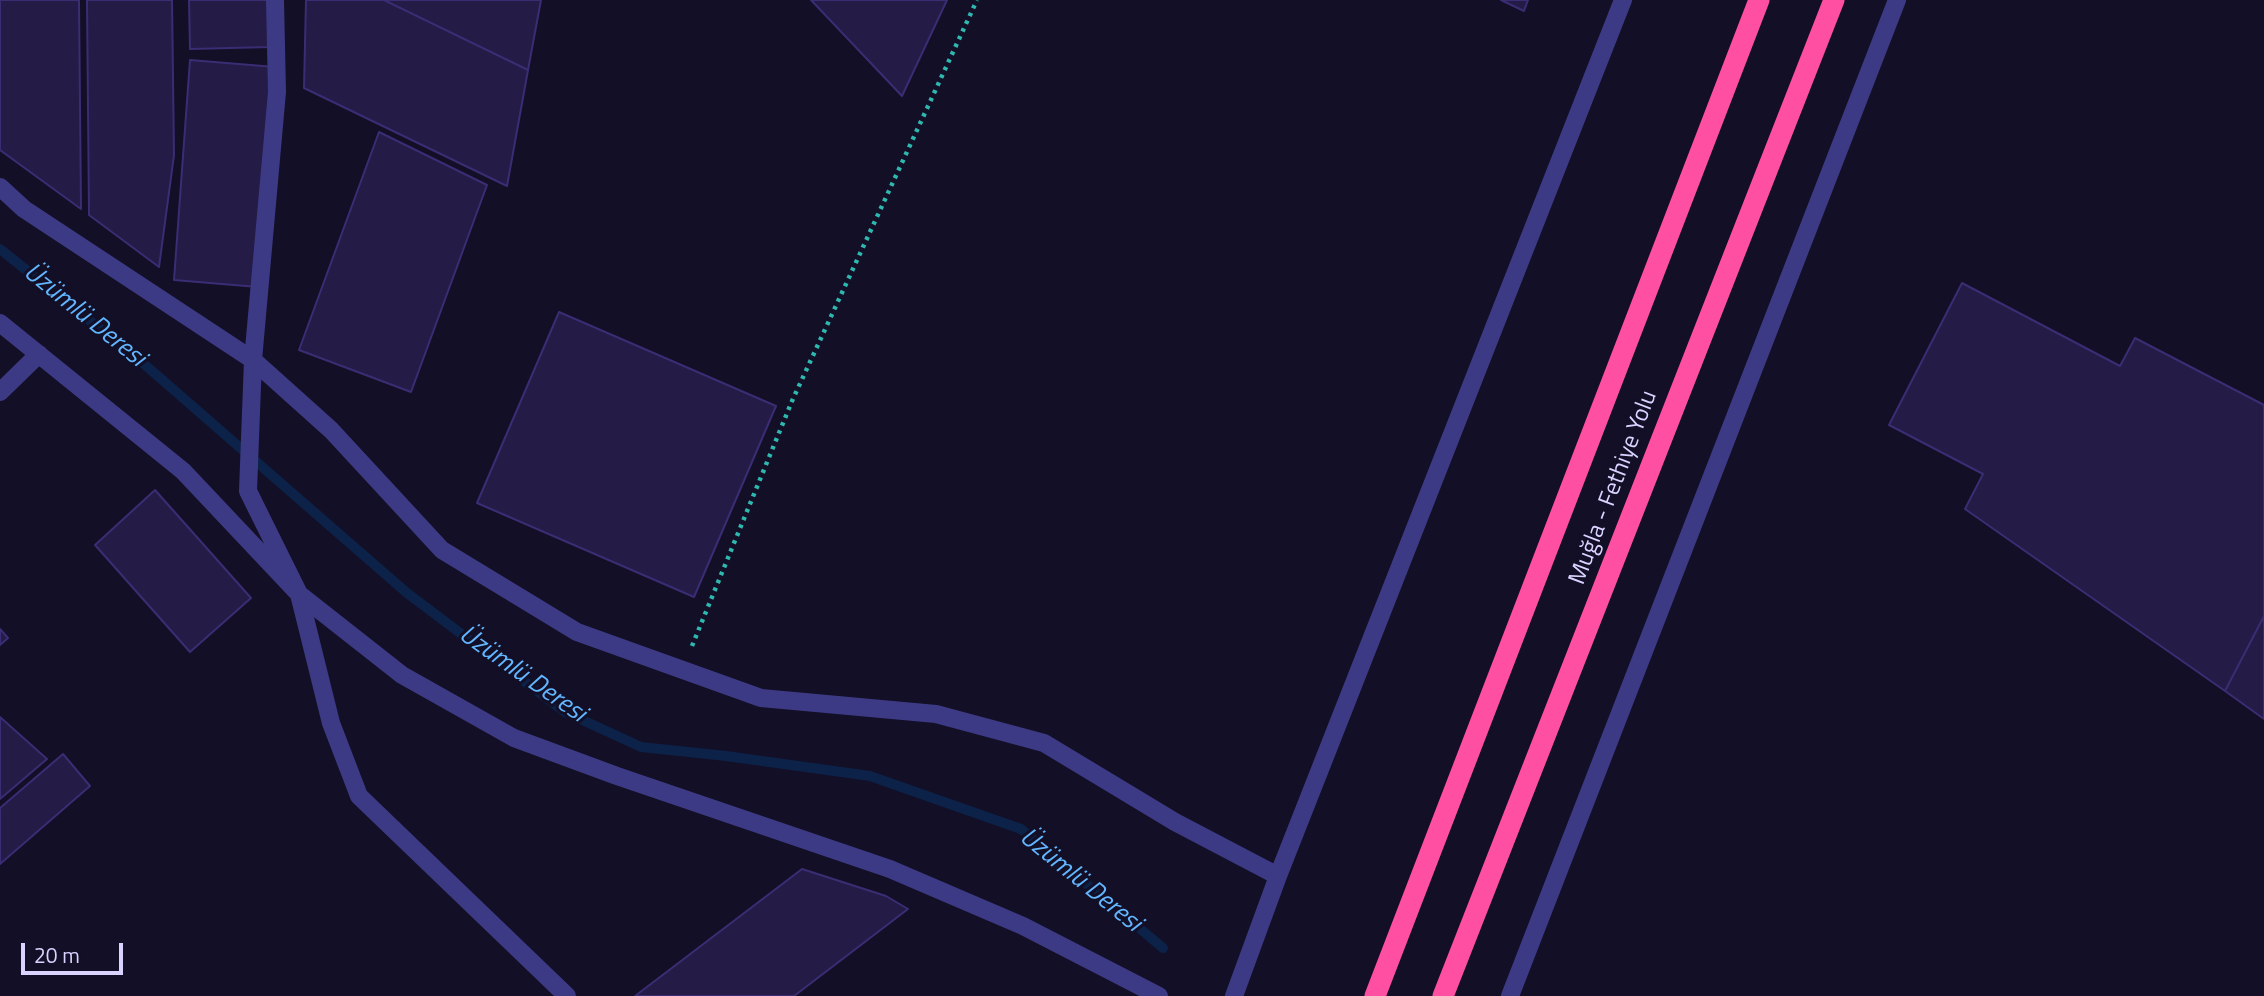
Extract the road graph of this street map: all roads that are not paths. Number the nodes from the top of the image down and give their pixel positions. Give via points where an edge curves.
1 (275, 0) edge
2 (1623, 0) edge
3 (1759, 0) edge
4 (1834, 0) edge
5 (1897, 0) edge
6 (0, 187) edge
7 (0, 323) edge
8 (38, 355) junction
9 (253, 360) junction
10 (0, 392) edge
11 (299, 594) junction
12 (1278, 876) junction
13 (567, 996) edge
14 (1159, 996) edge
15 (1234, 996) edge
16 (1375, 996) edge
17 (1443, 996) edge
18 (1510, 996) edge

1 - 9 street via 277,92
2 - 12 street
3 - 16 highway, Muğla - Fethiye Yolu
4 - 17 highway, Muğla - Fethiye Yolu
5 - 18 street
6 - 9 street via 24,209
7 - 8 street
8 - 10 street
8 - 11 street via 183,471
9 - 11 street via 248,491
9 - 12 street via 331,430 442,550 577,632 761,698 936,714 1044,743 1175,822
11 - 13 street via 331,723 359,796
11 - 14 street via 402,676 514,738 890,869 1023,926
12 - 15 street

